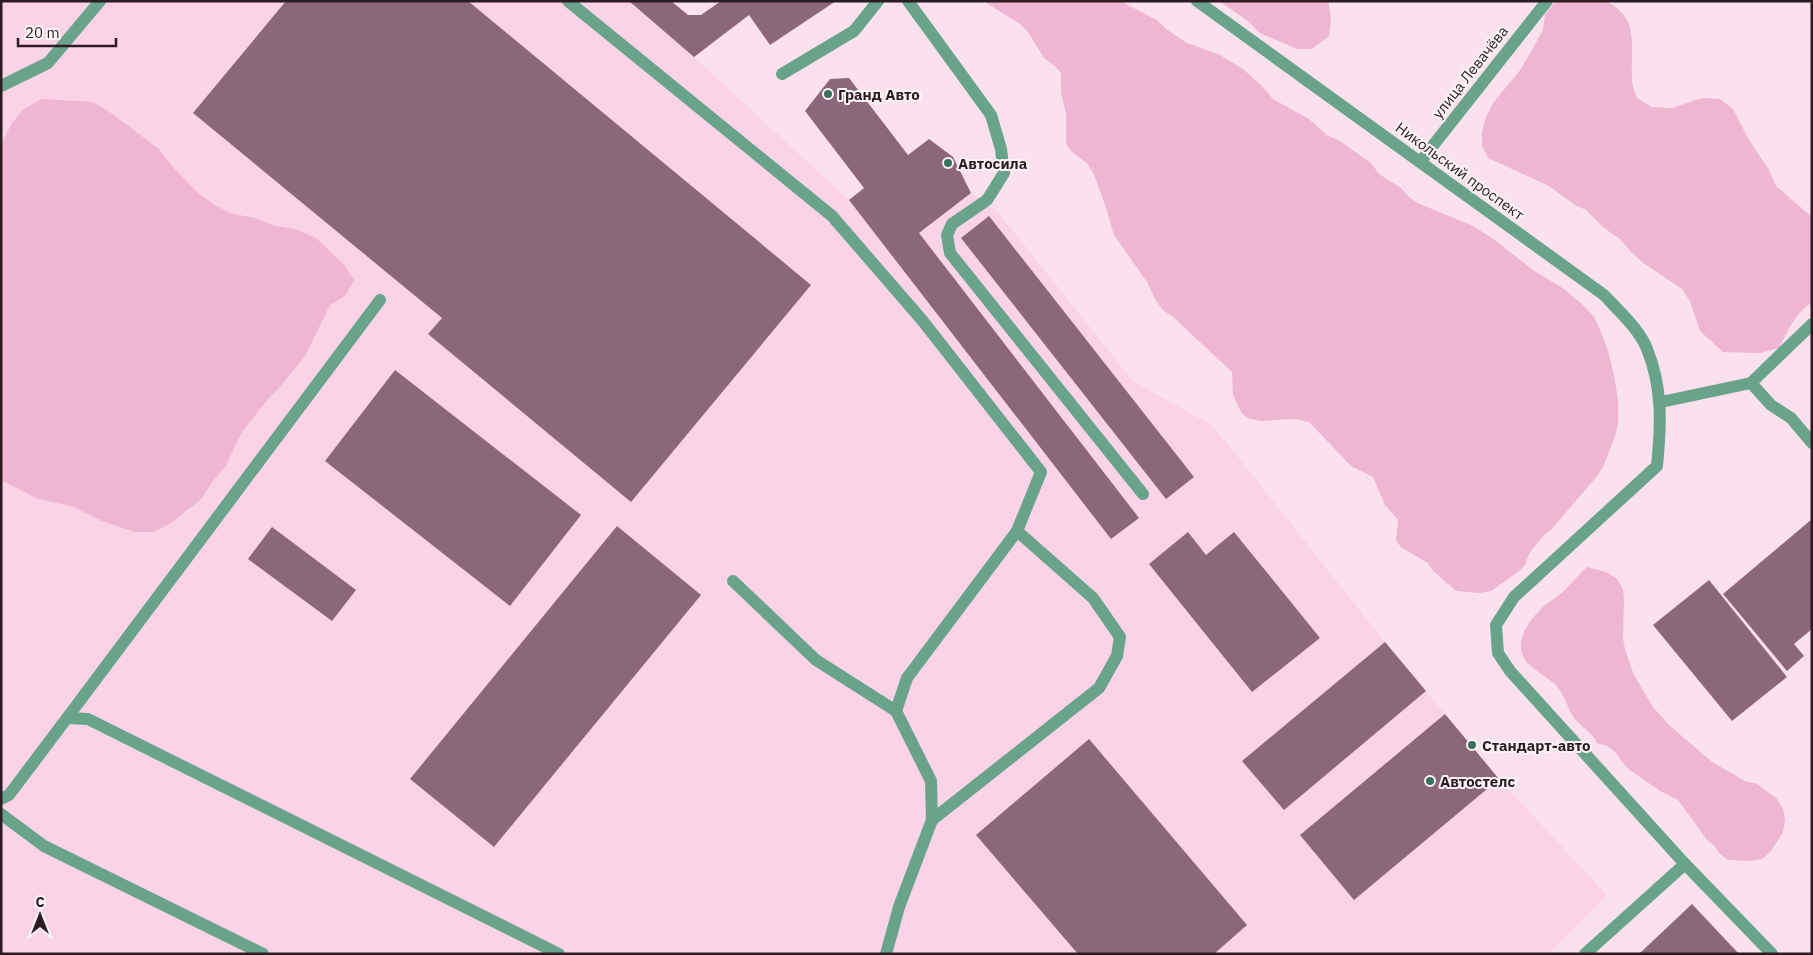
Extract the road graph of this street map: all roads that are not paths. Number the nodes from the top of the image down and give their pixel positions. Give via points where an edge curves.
1 (100, 1) edge
2 (568, 1) edge
3 (878, 1) edge
4 (908, 1) edge
5 (1197, 1) edge
6 (1547, 1) edge
7 (782, 74) dead end
8 (1, 86) edge
9 (1420, 162) junction
10 (380, 300) dead end
11 (1812, 324) edge
12 (1751, 383) junction
13 (1661, 402) junction
14 (1812, 443) edge
15 (1143, 494) dead end
16 (1017, 531) junction
17 (732, 581) dead end
18 (896, 712) junction
19 (67, 718) junction
20 (1, 799) edge
21 (1, 814) edge
22 (932, 820) junction
23 (1685, 864) junction
24 (263, 954) edge
25 (559, 954) edge
26 (886, 954) edge
27 (1585, 954) edge
28 (1772, 954) edge

1 - 8 street via 48,63
2 - 16 street via 832,216 922,320 1041,472
3 - 7 street via 854,31
4 - 15 street via 991,115 1001,149 1004,173 987,200 952,224 947,235 950,253
5 - 9 street, Никольский проспект
6 - 9 street, улица Левачёва
9 - 13 street, Никольский проспект via 1604,296 1647,348
10 - 19 street
11 - 12 street
12 - 13 street
12 - 14 street
13 - 23 street, Никольский проспект via 1657,466 1514,597 1496,625 1498,653 1510,671
16 - 18 street via 907,678
16 - 22 street via 1093,598 1120,637 1117,656 1099,688
17 - 18 street via 816,660
18 - 22 street via 931,781
19 - 20 street via 9,795
19 - 25 street via 88,719
21 - 24 street via 44,846
22 - 26 street
23 - 27 street
23 - 28 street

